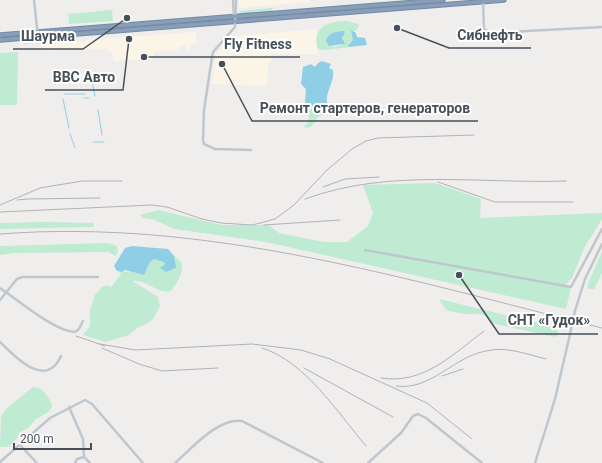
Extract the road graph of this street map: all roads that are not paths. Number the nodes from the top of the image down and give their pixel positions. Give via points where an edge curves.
1 (34, 0) edge
2 (234, 0) edge
3 (443, 0) edge
4 (504, 0) edge
5 (483, 2) junction
6 (235, 10) junction
7 (244, 16) junction
8 (223, 18) junction
9 (235, 18) junction
10 (602, 28) edge
11 (0, 35) edge
12 (38, 35) junction
13 (0, 40) edge
14 (251, 150) dead end
15 (602, 229) edge
16 (602, 244) edge
17 (365, 250) dead end
18 (98, 276) dead end
19 (0, 288) edge
20 (7, 293) junction
21 (0, 300) edge
22 (83, 321) dead end
23 (0, 342) edge
24 (61, 356) dead end
25 (69, 407) junction
26 (20, 445) junction
27 (84, 457) junction
28 (0, 462) edge
29 (37, 463) edge
30 (75, 463) edge
31 (90, 463) edge
32 (143, 463) edge
33 (175, 463) edge
34 (323, 463) edge
35 (368, 463) edge
36 (482, 463) edge
37 (535, 463) edge

1 - 12 street
2 - 6 street
3 - 7 highway
4 - 5 highway
5 - 9 highway
5 - 10 street via 484,29 491,33
6 - 7 street
6 - 8 street
6 - 9 street
7 - 9 highway
8 - 9 highway
8 - 12 highway
9 - 12 highway
9 - 14 street via 235,27 212,54 204,110 203,142 212,148
11 - 12 highway
12 - 13 highway
15 - 17 street via 572,287
16 - 37 street, bridge via 575,311 555,399
18 - 20 street via 22,276
19 - 20 street
20 - 21 street
20 - 22 street via 41,317 66,330 77,331
23 - 24 street via 23,363 40,371 54,367
25 - 26 street via 50,418
25 - 27 street via 83,438
25 - 32 street via 85,400 92,404
26 - 28 street
26 - 29 street
27 - 30 street
27 - 31 street
33 - 34 street via 223,424 234,420 242,421
35 - 36 street via 401,433 412,416 418,414

